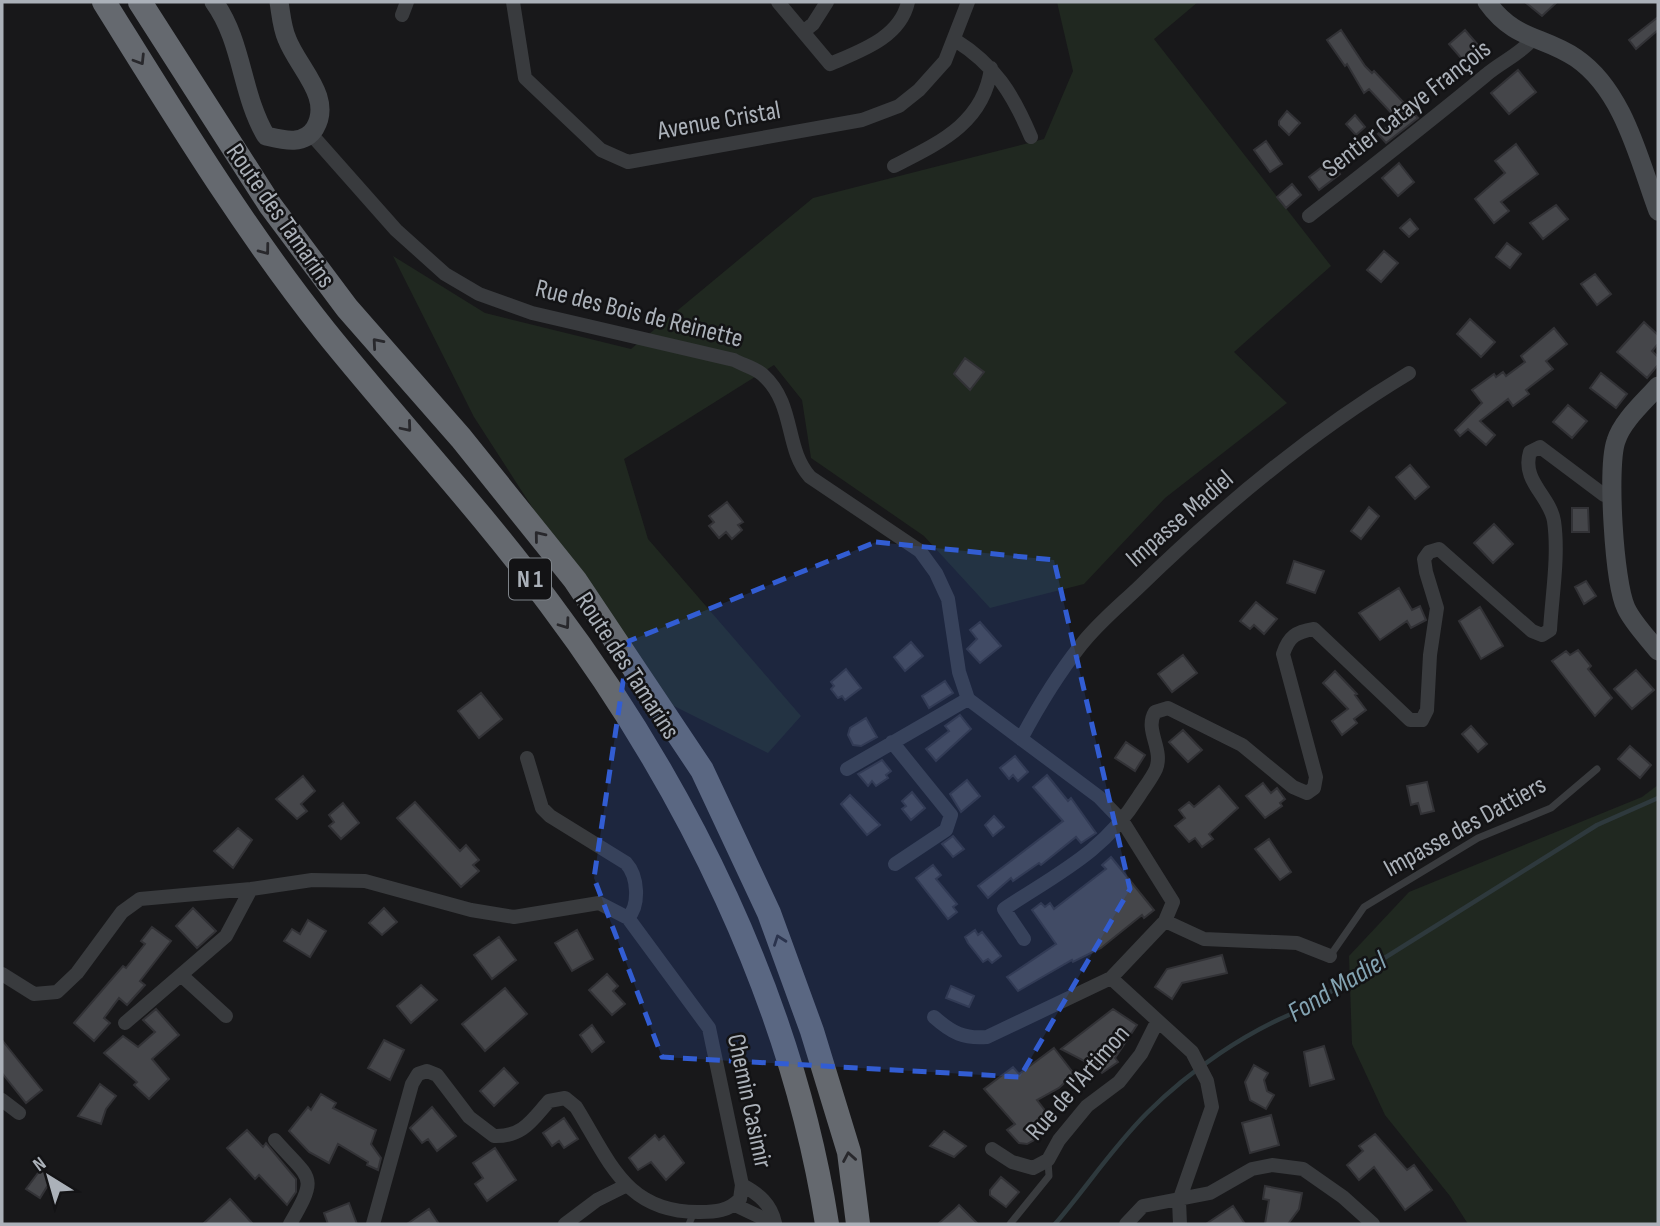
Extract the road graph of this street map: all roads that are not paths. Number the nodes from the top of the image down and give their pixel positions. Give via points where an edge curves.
1 (104, 2) edge
2 (140, 2) edge
3 (214, 2) edge
4 (279, 2) edge
5 (513, 2) edge
6 (778, 2) edge
7 (827, 2) edge
8 (908, 2) edge
9 (968, 2) edge
10 (1488, 2) edge
11 (803, 32) junction
12 (1532, 39) junction
13 (955, 40) junction
14 (991, 68) junction
15 (311, 134) junction
16 (1031, 137) dead end
17 (894, 166) dead end
18 (1658, 211) edge
19 (1309, 216) dead end
20 (1409, 373) dead end
21 (1658, 386) edge
22 (1613, 495) junction
23 (1658, 651) edge
24 (968, 699) junction
25 (1021, 739) junction
26 (892, 742) junction
27 (527, 758) dead end
28 (847, 769) dead end
29 (1597, 769) dead end
30 (1123, 822) junction
31 (895, 864) dead end
32 (251, 889) junction
33 (628, 918) junction
34 (1165, 920) junction
35 (1024, 939) dead end
36 (1330, 956) joint
37 (2, 974) edge
38 (181, 975) junction
39 (1111, 978) junction
40 (226, 1016) dead end
41 (934, 1017) dead end
42 (125, 1023) dead end
43 (1157, 1023) junction
44 (2, 1100) edge
45 (19, 1113) dead end
46 (275, 1140) dead end
47 (992, 1149) dead end
48 (1048, 1160) junction
49 (625, 1185) junction
50 (742, 1185) junction
51 (1179, 1202) junction
52 (735, 1205) junction
53 (691, 1218) edge
54 (290, 1224) edge
55 (373, 1224) edge
56 (565, 1224) edge
57 (775, 1224) edge
58 (827, 1224) edge
59 (858, 1224) edge
60 (1010, 1224) edge
61 (1126, 1224) edge
62 (1180, 1224) edge
63 (1373, 1224) edge

1 -> 58 highway, Route des Tamarins / N 1 via 237,212 325,330 549,602 673,791 739,925 783,1042 818,1165
59 -> 2 highway, Route des Tamarins / N 1 via 849,1152 812,1031 769,913 702,770 575,580 347,308 270,205
3 - 15 main road via 237,49 253,114 266,136 292,142
4 - 15 main road via 287,39 322,104 320,120
5 - 13 street, Avenue Cristal via 526,78 601,150 628,162 862,120 899,106 919,90 945,61
6 - 11 street
7 - 11 street
8 - 11 street via 900,24 881,40 830,64
9 - 13 street, Avenue Cristal
10 - 12 main road via 1513,30
12 - 18 main road via 1575,57 1594,73 1613,99
12 - 19 street, Sentier Cataye François
13 - 14 street
14 - 16 street via 1019,108
14 - 17 street via 988,89 973,115 941,142
15 - 24 street, Rue des Bois de Reinette via 396,230 445,274 479,294 532,313 734,360 762,373 789,415 798,464 810,477 920,551 936,573 948,599 959,672
20 - 25 street, Impasse Madiel via 1263,478 1165,561 1082,643
21 - 22 main road via 1614,444
22 - 23 main road via 1620,590 1626,608
22 - 30 street via 1604,495 1540,447 1530,452 1526,463 1530,475 1554,519 1550,630 1542,635 1531,631 1448,556 1438,549 1429,552 1424,559 1437,608 1427,710 1422,720 1410,720 1314,629 1300,631 1288,639 1283,654 1316,778 1314,788 1307,793 1293,786 1242,745 1161,708 1151,718 1159,755 1156,769
24 - 25 street
24 - 26 street
25 - 30 street via 1099,797
26 - 28 street
26 - 31 street via 951,816 946,830
27 - 33 street via 542,808 632,869 634,905
29 - 36 lane, Impasse des Dattiers via 1551,808 1478,838 1364,907
30 - 34 street via 1173,902
30 - 35 street via 1102,845 1004,909
32 - 33 street, Chemin Casimir via 312,880 365,881 514,917 599,903
32 - 37 street, Chemin Casimir via 134,902 57,992 34,994
32 - 38 street via 226,936
33 - 50 street, Chemin Casimir via 709,1028
34 - 36 street via 1204,939 1297,943
34 - 39 street
38 - 40 street
38 - 42 street
39 - 41 street via 987,1037 967,1039
39 - 43 street
43 - 48 street, Rue de l'Artimon via 1119,1082 1071,1123
43 - 51 street via 1192,1052 1207,1081 1212,1107
44 - 45 street
46 - 54 street via 309,1183
47 - 48 street, Rue de l'Artimon via 1012,1163 1033,1168
48 - 60 lane via 1049,1176
49 - 53 street, Chemin Casimir via 650,1204
49 - 55 street, Chemin Casimir via 576,1107 565,1098 549,1101 537,1118 517,1133 494,1136 469,1117 437,1075 422,1072 412,1084
49 - 56 street
50 - 52 street, Chemin Casimir
50 - 57 street via 763,1199
51 - 61 street via 1143,1206
51 - 62 street
51 - 63 street via 1210,1193 1252,1170 1295,1166 1343,1196
52 - 53 street, Chemin Casimir
52 - 57 street

